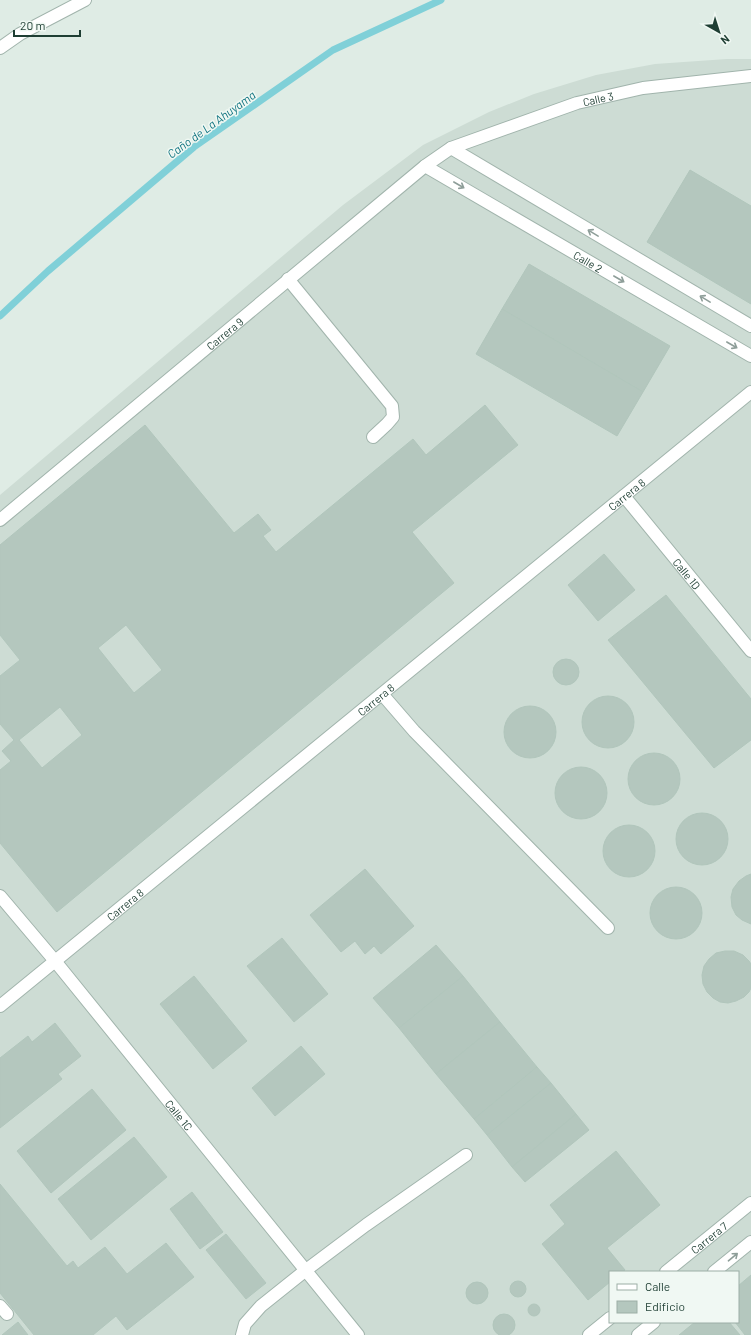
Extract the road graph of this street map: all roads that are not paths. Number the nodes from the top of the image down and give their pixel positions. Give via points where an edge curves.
1 (85, 0) edge
2 (0, 48) edge
3 (751, 76) edge
4 (451, 148) junction
5 (425, 166) junction
6 (288, 279) junction
7 (751, 326) edge
8 (751, 356) edge
9 (751, 392) edge
10 (373, 438) dead end
11 (624, 496) junction
12 (0, 520) edge
13 (751, 651) edge
14 (382, 694) junction
15 (0, 896) edge
16 (608, 928) dead end
17 (55, 961) junction
18 (0, 1006) edge
19 (466, 1155) dead end
20 (751, 1203) edge
21 (751, 1242) edge
22 (306, 1270) junction
23 (667, 1271) edge
24 (715, 1271) edge
25 (609, 1319) edge
26 (653, 1323) edge
27 (242, 1335) edge
28 (358, 1335) edge
29 (589, 1335) edge
30 (638, 1335) edge

1 - 2 street via 20,34
3 - 4 street, Calle 3 via 643,88 576,103
4 - 5 street, Carrera 9
7 -> 4 street
5 - 6 street, Carrera 9
5 -> 8 street, Calle 2
6 - 10 street via 392,406 393,417
6 - 12 street, Carrera 9
9 - 11 street, Carrera 8
11 - 13 street, Calle 1D
11 - 14 street, Carrera 8
14 - 16 street via 414,731
14 - 17 street, Carrera 8
15 - 17 street, Calle 1C
17 - 18 street, Carrera 8
17 - 22 street, Calle 1C
19 - 22 street
20 - 23 street, Carrera 7
24 -> 21 street
22 - 27 street via 261,1306 246,1324
22 - 28 street, Calle 1C
25 - 29 street
26 - 30 street

